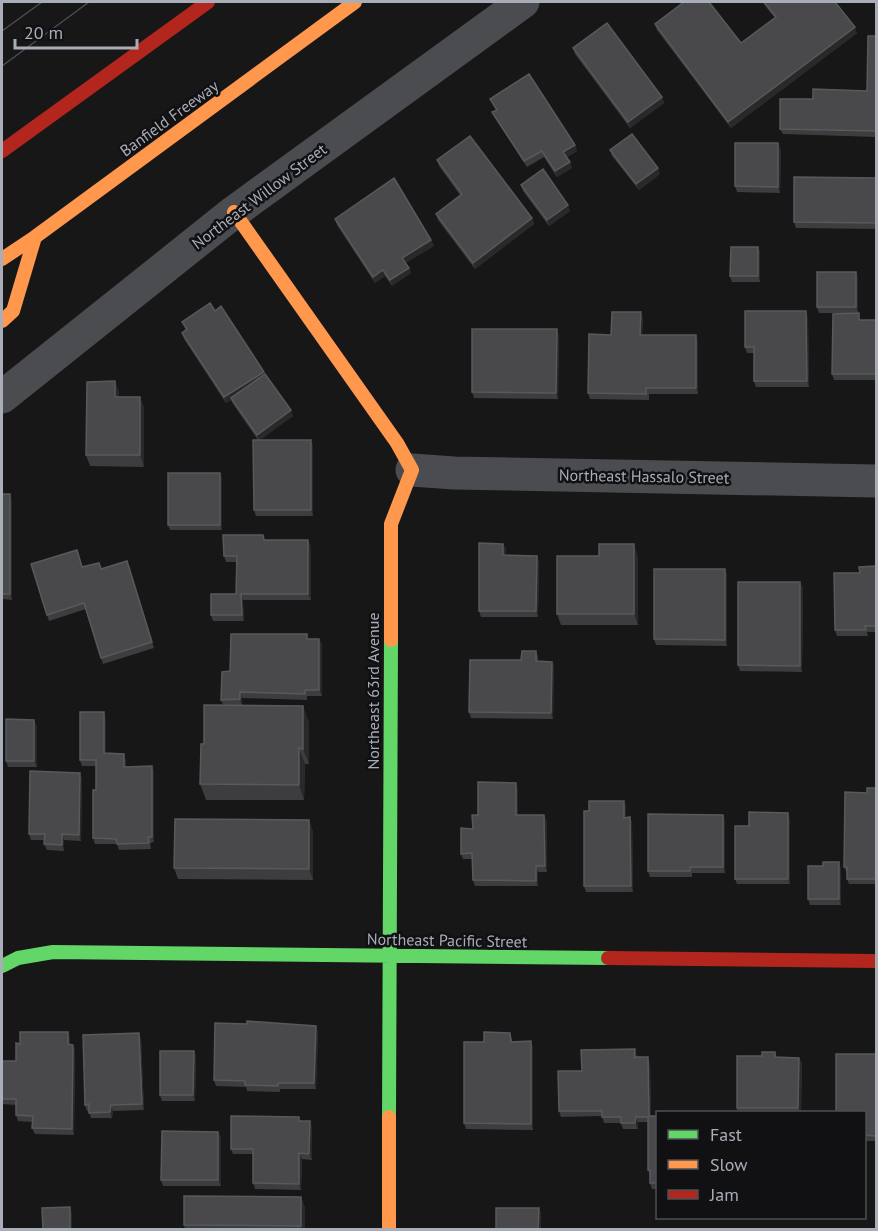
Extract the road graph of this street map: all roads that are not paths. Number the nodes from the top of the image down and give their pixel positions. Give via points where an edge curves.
1 (208, 2) edge
2 (355, 2) edge
3 (523, 2) edge
4 (2, 152) edge
5 (234, 212) junction
6 (35, 237) junction
7 (2, 259) edge
8 (2, 321) edge
9 (2, 397) edge
10 (412, 470) junction
11 (876, 481) edge
12 (388, 956) junction
13 (876, 961) edge
14 (2, 966) edge
15 (389, 1230) edge

1 - 4 main road
2 - 6 main road, Banfield Freeway
3 - 5 street, Northeast Willow Street
5 - 9 street, Northeast Willow Street
5 - 10 main road
6 - 7 main road, Banfield Freeway
6 - 8 main road via 13,311
10 - 11 street, Northeast Hassalo Street
10 - 12 main road, Northeast 63rd Avenue via 391,524
12 - 13 main road, Northeast Pacific Street
12 - 14 main road, Northeast Pacific Street via 53,952 18,958
12 - 15 main road, Northeast 63rd Avenue

